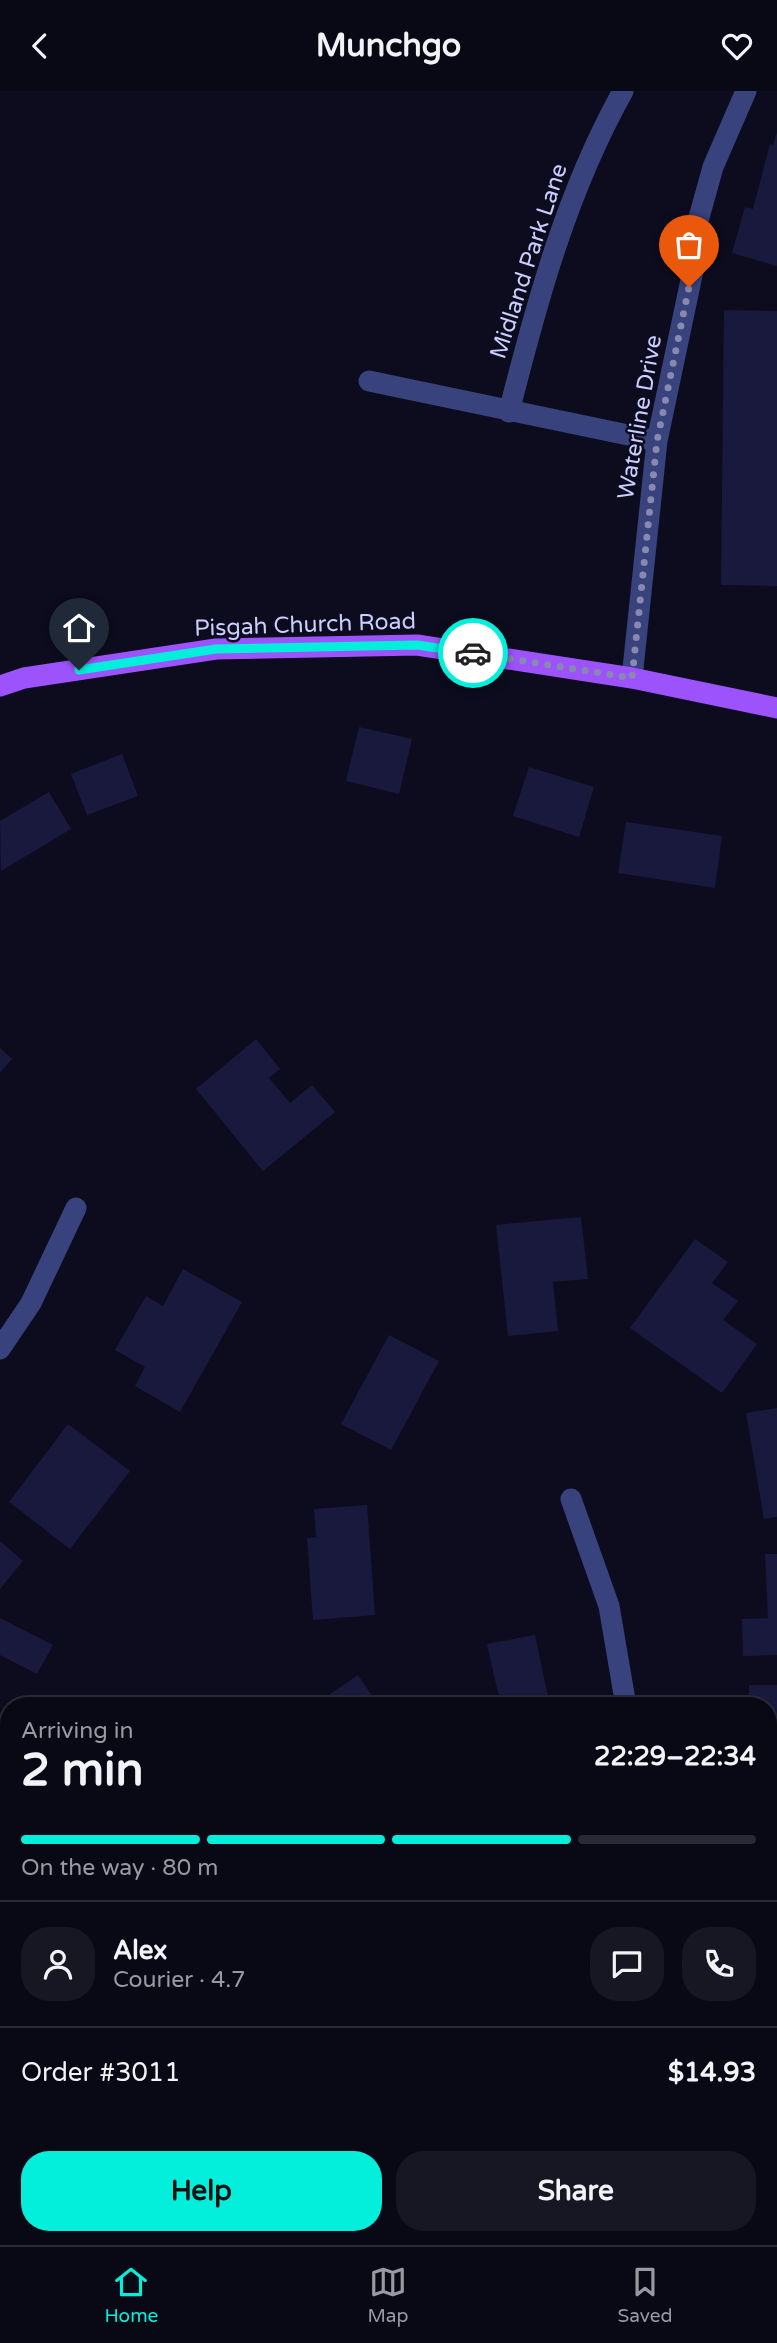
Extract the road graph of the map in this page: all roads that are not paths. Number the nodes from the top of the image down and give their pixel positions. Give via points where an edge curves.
1 (623, 91) edge
2 (746, 91) edge
3 (369, 381) dead end
4 (509, 412) junction
5 (657, 441) junction
6 (632, 678) junction
7 (0, 686) edge
8 (777, 708) edge
9 (76, 1208) dead end
10 (0, 1349) edge
11 (571, 1499) dead end
12 (624, 1697) edge

1 - 4 street, Midland Park Lane via 589,158 558,239
2 - 5 street, Waterline Drive via 713,167 698,221 695,261
3 - 4 street
4 - 5 street
5 - 6 street, Waterline Drive
6 - 7 main road, Pisgah Church Road via 417,645 216,649 24,678
6 - 8 main road, Pisgah Church Road
9 - 10 street via 31,1303
11 - 12 street via 609,1606

